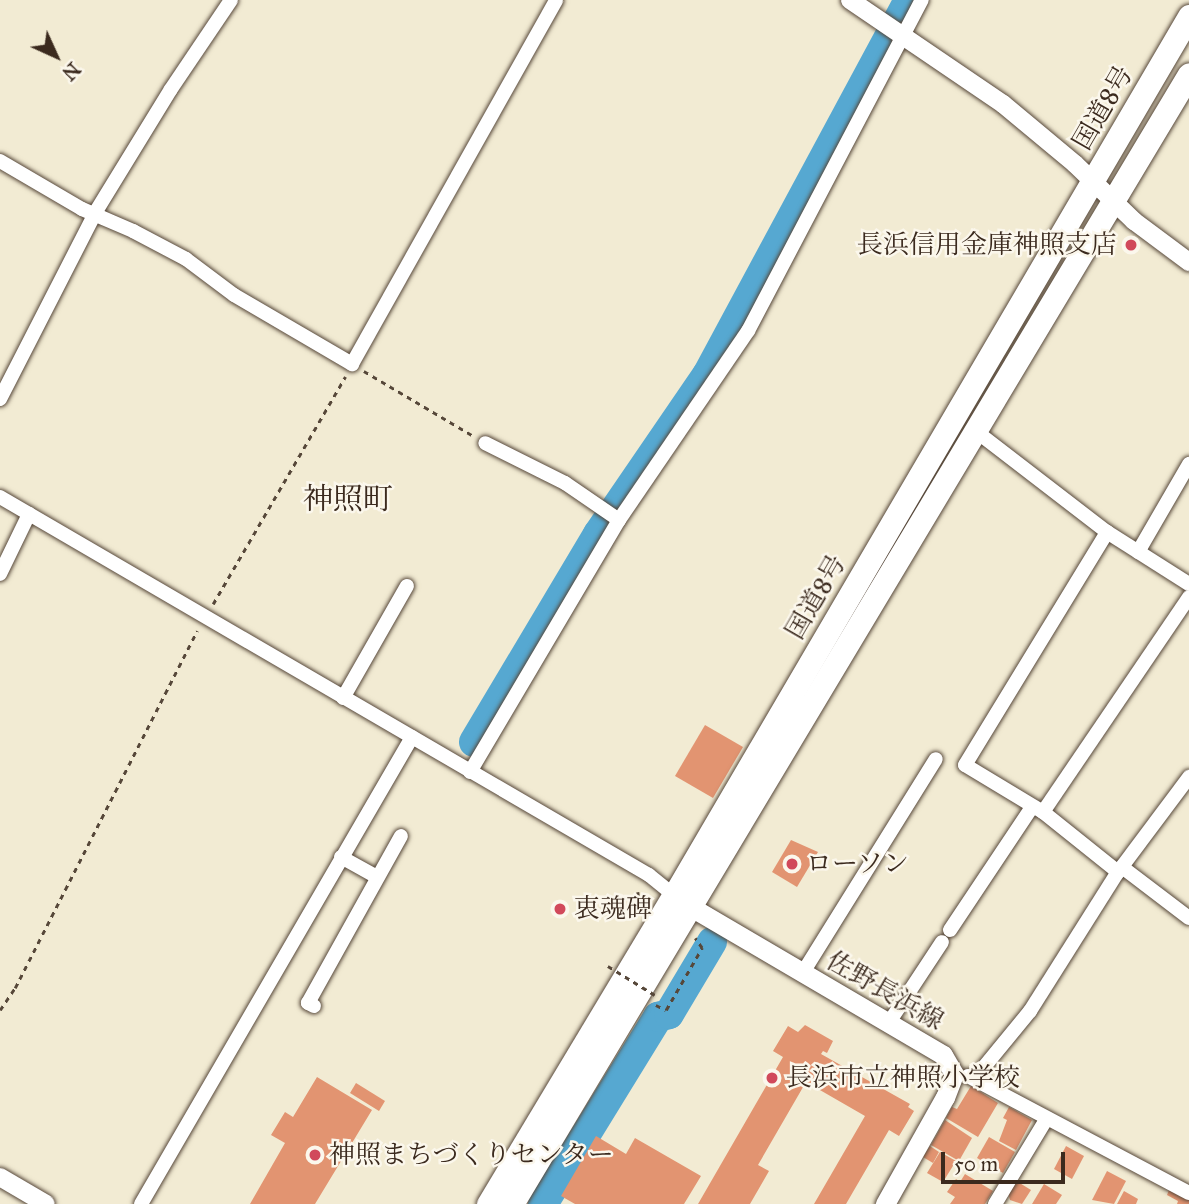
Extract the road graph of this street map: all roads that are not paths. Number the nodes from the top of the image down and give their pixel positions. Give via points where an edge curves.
1 (231, 0) edge
2 (556, 0) edge
3 (850, 0) edge
4 (922, 0) edge
5 (1189, 16) edge
6 (897, 31) junction
7 (1189, 74) edge
8 (0, 161) edge
9 (1092, 182) junction
10 (1113, 203) junction
11 (95, 213) junction
12 (1188, 258) edge
13 (0, 399) edge
14 (977, 432) junction
15 (485, 443) dead end
16 (1189, 464) edge
17 (0, 497) edge
18 (29, 514) junction
19 (620, 520) junction
20 (1107, 533) junction
21 (1138, 552) junction
22 (0, 574) edge
23 (1189, 584) edge
24 (407, 586) dead end
25 (1189, 597) edge
26 (343, 698) junction
27 (412, 737) junction
28 (936, 759) dead end
29 (470, 772) junction
30 (1189, 777) edge
31 (1038, 810) junction
32 (401, 836) dead end
33 (341, 857) junction
34 (1120, 870) junction
35 (377, 877) junction
36 (682, 901) junction
37 (1189, 918) edge
38 (802, 974) junction
39 (314, 1006) dead end
40 (888, 1024) junction
41 (954, 1073) junction
42 (975, 1077) junction
43 (1047, 1118) junction
44 (0, 1177) edge
45 (1189, 1193) edge
46 (46, 1204) edge
47 (141, 1204) edge
48 (488, 1204) edge
49 (512, 1204) edge
50 (885, 1204) edge
51 (995, 1204) edge

1 - 11 street
2 - 11 street via 352,364 234,295 186,259
3 - 6 street
4 - 6 street
5 - 9 highway, 国道8号
6 - 9 street via 1003,104
6 - 19 street via 748,331
7 - 10 highway, 国道8号
8 - 11 street
9 - 10 street
9 - 36 highway, 国道8号
10 - 12 street
10 - 14 highway, 国道8号
11 - 13 street
14 - 20 street
14 - 36 highway, 国道8号
15 - 19 street via 565,483
16 - 21 street
17 - 18 street
18 - 22 street
18 - 26 street
19 - 29 street
20 - 21 street
20 - 31 street via 965,765
21 - 23 street
24 - 26 street
25 - 31 street
26 - 27 street
27 - 29 street
27 - 33 street
28 - 38 street
29 - 36 street via 649,875
30 - 34 street
31 - 34 street
31 - 40 street
32 - 35 street
33 - 35 street
33 - 47 street
34 - 37 street
34 - 42 street via 1030,1011
35 - 39 street via 308,1003
36 - 38 main road, 佐野長浜線
36 - 48 highway, 国道8号
36 - 49 highway, 国道8号
38 - 40 main road, 佐野長浜線
40 - 41 main road, 佐野長浜線 via 943,1055
41 - 42 street
41 - 50 main road
42 - 43 street
43 - 45 street
43 - 51 street
44 - 46 street

